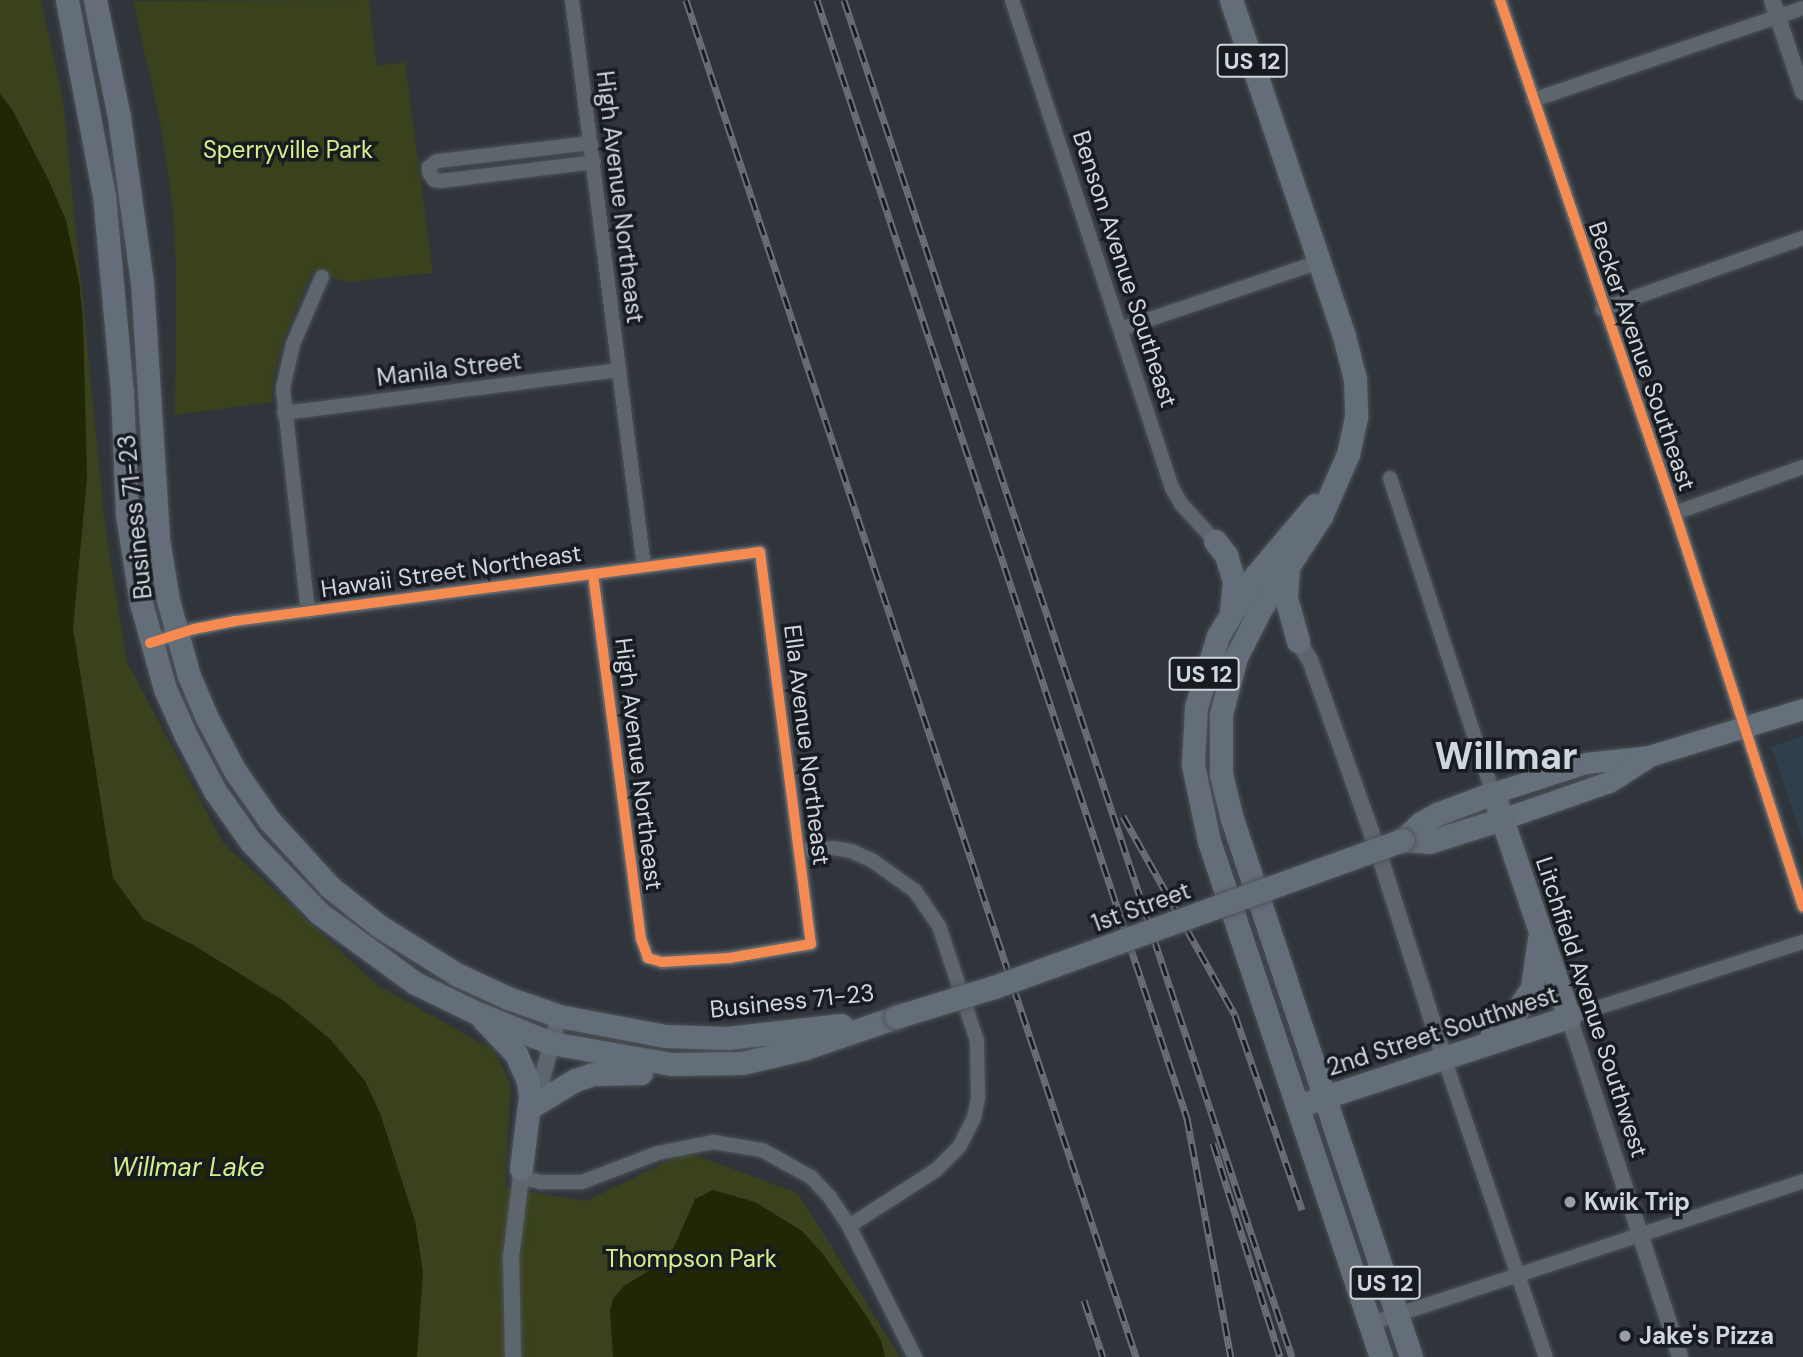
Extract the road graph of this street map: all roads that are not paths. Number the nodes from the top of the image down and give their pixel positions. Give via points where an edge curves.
1 (67, 0) edge
2 (95, 0) edge
3 (572, 0) edge
4 (1012, 0) edge
5 (1231, 0) edge
6 (1500, 0) edge
7 (1772, 0) edge
8 (1803, 8) edge
9 (1778, 17) junction
10 (1803, 92) edge
11 (1533, 100) junction
12 (591, 143) junction
13 (594, 162) junction
14 (1803, 238) edge
15 (1320, 262) junction
16 (322, 277) dead end
17 (1602, 309) junction
18 (1121, 329) junction
19 (619, 370) junction
20 (284, 413) junction
21 (1803, 467) edge
22 (1339, 475) junction
23 (1390, 478) dead end
24 (1675, 513) junction
25 (1215, 541) joint
26 (760, 552) joint
27 (644, 567) junction
28 (1289, 567) junction
29 (593, 574) junction
30 (308, 612) junction
31 (1230, 614) junction
32 (177, 634) junction
33 (1243, 640) junction
34 (1298, 641) junction
35 (150, 643) junction
36 (1801, 707) edge
37 (1744, 727) junction
38 (1649, 756) junction
39 (1493, 793) junction
40 (1502, 819) junction
41 (1402, 840) junction
42 (799, 850) junction
43 (1803, 907) edge
44 (1537, 917) junction
45 (1803, 942) edge
46 (811, 944) joint
47 (477, 1013) junction
48 (559, 1016) junction
49 (896, 1017) junction
50 (1569, 1017) junction
51 (551, 1043) junction
52 (1454, 1055) junction
53 (742, 1063) junction
54 (1324, 1097) junction
55 (534, 1105) junction
56 (1297, 1106) junction
57 (520, 1173) junction
58 (1803, 1181) edge
59 (849, 1226) junction
60 (1640, 1234) junction
61 (1518, 1275) junction
62 (1396, 1315) junction
63 (1369, 1324) junction
64 (513, 1357) edge
65 (915, 1357) edge
66 (1381, 1357) edge
67 (1410, 1357) edge
68 (1546, 1357) edge
69 (1680, 1357) edge

1 - 35 highway, Business 71-23 via 104,195 121,377 127,514
2 - 32 highway, Business 71-23 via 131,190 142,282 158,539
3 - 12 street, High Avenue Northeast
4 - 18 street, Benson Avenue Southeast
5 - 15 highway, US 12
6 - 11 street, Becker Avenue Southeast
7 - 9 street
8 - 9 street
9 - 10 street
9 - 11 street
11 - 17 street, Becker Avenue Southeast
12 - 13 street, High Avenue Northeast
12 - 13 street via 437,161 429,172 440,181
13 - 19 street, High Avenue Northeast
14 - 17 street
15 - 18 street
15 - 22 highway, US 12 via 1355,379 1353,437
16 - 20 street via 287,364
17 - 24 street, Becker Avenue Southeast
18 - 25 street, Benson Avenue Southeast via 1172,488
19 - 20 street, Manila Street
19 - 27 street, High Avenue Northeast
20 - 30 street
21 - 24 street
22 - 28 highway, US 12 via 1321,516
22 - 31 highway, US 12 via 1272,554
23 - 39 street
24 - 37 street, Becker Avenue Southeast
25 - 31 highway via 1226,555 1234,582
26 - 27 street, Hawaii Street Northeast
26 - 42 street, Ella Avenue Northeast
27 - 29 street, Hawaii Street Northeast
28 - 33 highway, US 12
28 - 34 highway via 1286,598
29 - 30 street, Hawaii Street Northeast
29 - 46 street, High Avenue Northeast via 641,939 648,958 662,962 729,958
30 - 32 street, Hawaii Street Northeast
31 - 56 highway, US 12 via 1204,675 1192,749 1202,814
32 - 35 street, Hawaii Street Northeast
32 - 48 highway, Business 71-23 via 198,697 235,771 269,820 310,866 355,908 408,946 466,979
33 - 34 highway via 1269,626 1285,630
33 - 54 highway, US 12 via 1224,694 1220,754 1225,795
34 - 52 street via 1310,660
35 - 47 highway, Business 71-23 via 186,736 215,791 251,842 319,913 365,949 415,983
36 - 37 main road
37 - 38 main road
37 - 43 street, Becker Avenue Southeast
38 - 39 main road via 1586,764
38 - 40 main road via 1598,787
39 - 40 highway, Litchfield Avenue Southwest
39 - 41 highway, 1st Street via 1437,814
40 - 41 highway, 1st Street via 1429,842
40 - 44 highway, Litchfield Avenue Southwest
41 - 49 highway, 1st Street, bridge via 994,988
42 - 46 street, Ella Avenue Northeast
42 - 59 street via 851,851 915,891 939,926 976,1041 978,1098 960,1146 936,1170
44 - 50 highway, Litchfield Avenue Southwest
44 - 52 highway via 1538,965 1527,999 1508,1024
45 - 50 street, 2nd Street Southwest
47 - 51 highway, Business 71-23
47 - 57 highway via 525,1069 530,1097
48 - 49 highway, Business 71-23 via 665,1036 727,1038
48 - 51 street
49 - 53 highway, Business 71-23 via 806,1048
50 - 52 highway, 2nd Street Southwest
50 - 60 street, Litchfield Avenue Southwest
51 - 53 highway, Business 71-23 via 671,1064
51 - 55 street
52 - 54 highway, 2nd Street Southwest
52 - 61 street
53 - 55 highway via 693,1071 593,1074
54 - 56 highway, 2nd Street Southwest
54 - 62 highway, US 12
55 - 57 street
56 - 63 highway, US 12
57 - 59 street via 541,1182 582,1182 687,1145 738,1145 762,1150 811,1177
57 - 64 street via 511,1257
58 - 60 street
59 - 65 street
60 - 61 street
60 - 69 street, Litchfield Avenue Southwest
61 - 62 street
61 - 68 street
62 - 63 street
62 - 67 highway, US 12
63 - 66 highway, US 12

